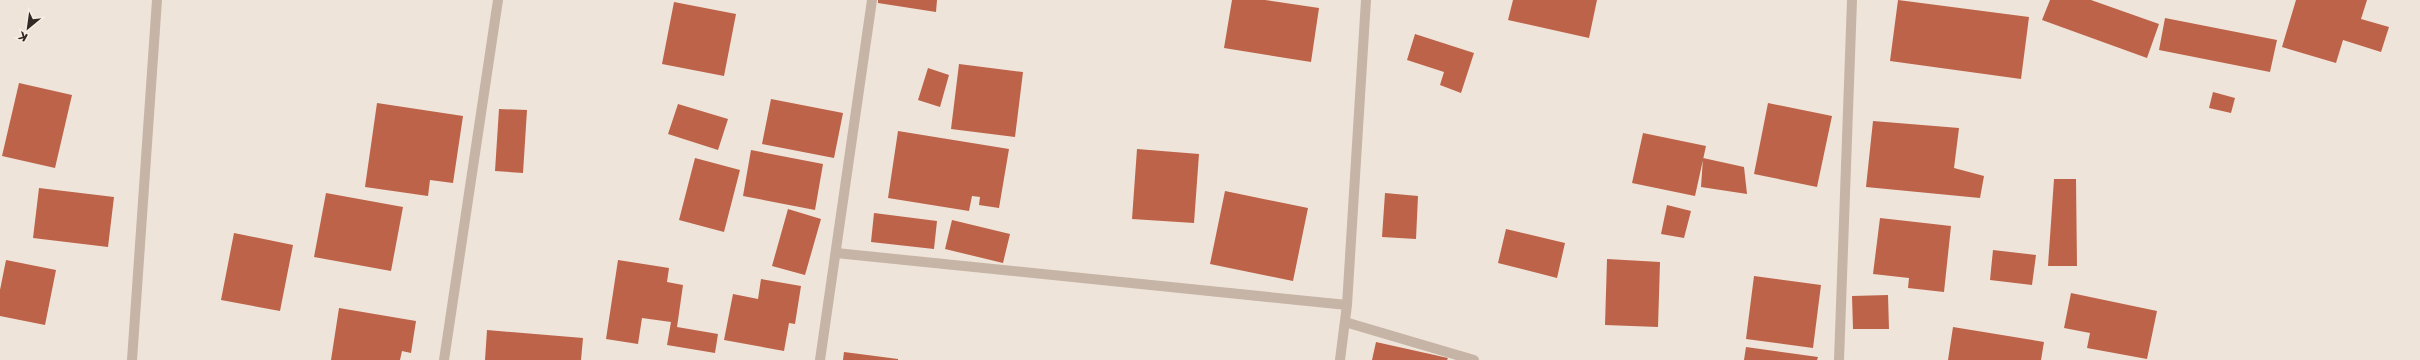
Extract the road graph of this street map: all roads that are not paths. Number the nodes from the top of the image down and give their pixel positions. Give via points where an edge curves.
1 (157, 0) edge
2 (498, 0) edge
3 (872, 0) edge
4 (1366, 0) edge
5 (1852, 0) edge
6 (836, 253) junction
7 (1347, 304) junction
8 (1345, 322) junction
9 (132, 360) edge
10 (444, 360) edge
11 (820, 360) edge
12 (1340, 360) edge
13 (1474, 360) edge
14 (1838, 360) edge

1 - 9 street
2 - 10 street
3 - 6 street
4 - 7 street
5 - 14 street
6 - 7 street
6 - 11 street
7 - 8 street
8 - 12 street
8 - 13 street

